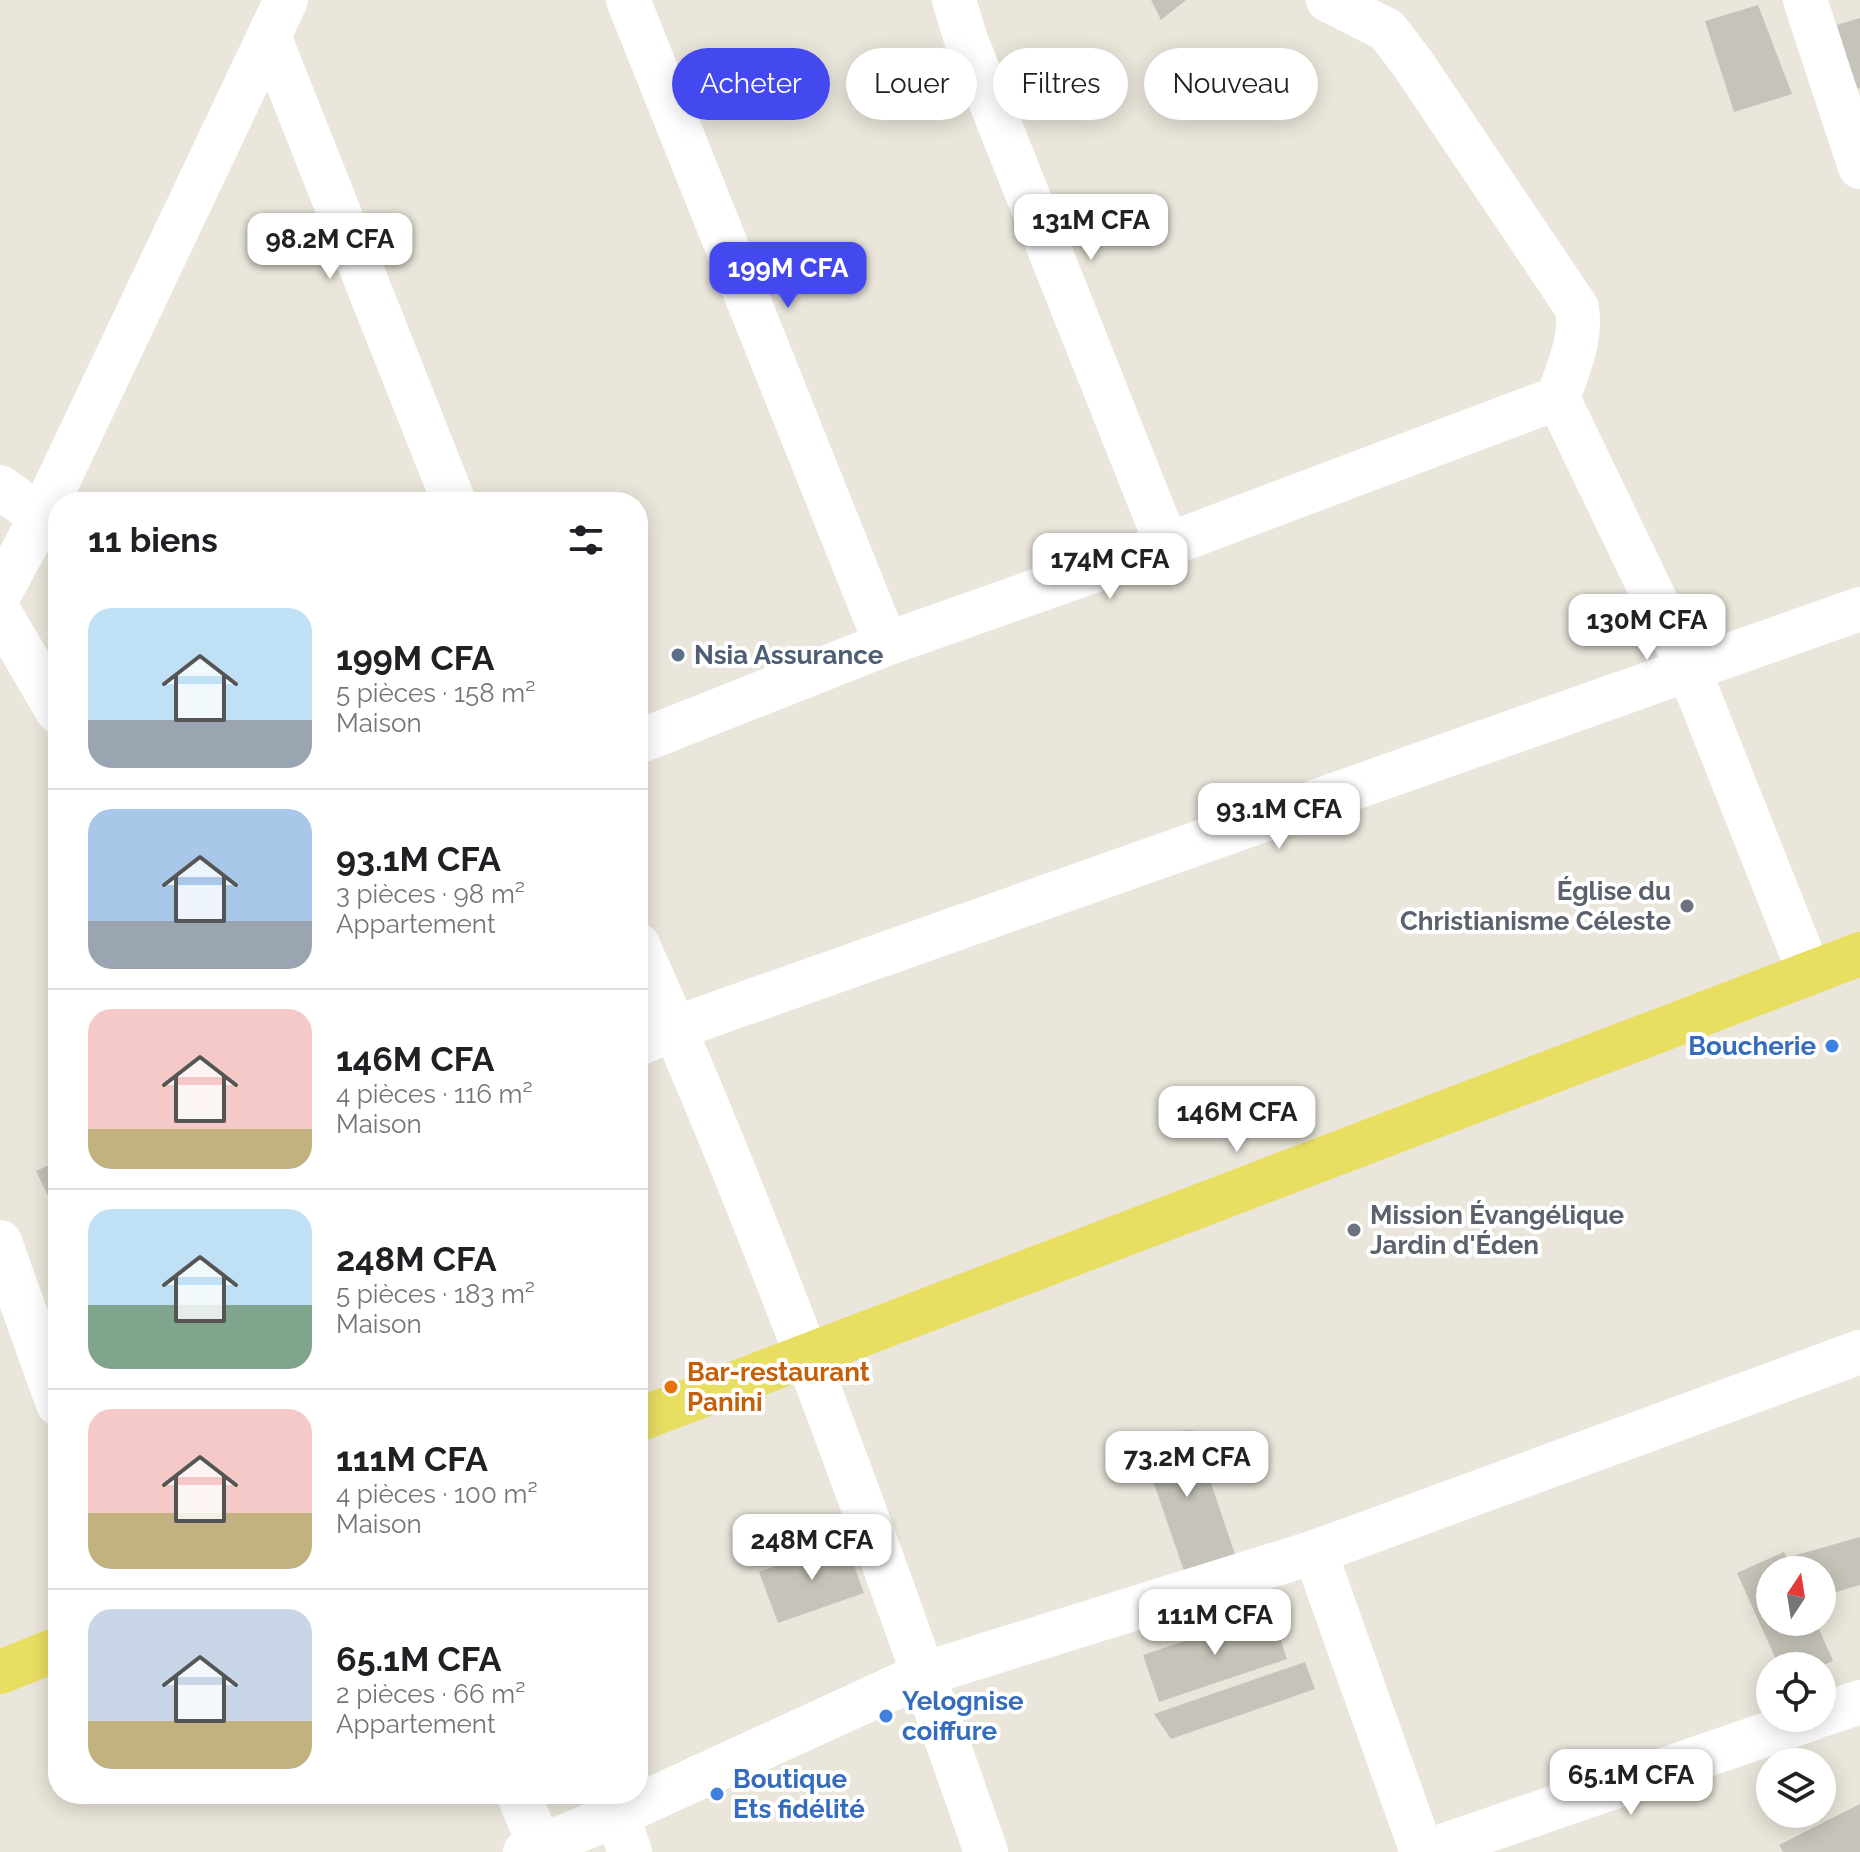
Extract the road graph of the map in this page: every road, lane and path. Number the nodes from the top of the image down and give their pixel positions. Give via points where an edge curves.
1 (628, 0) edge
2 (954, 0) edge
3 (1328, 0) edge
4 (1805, 0) edge
5 (278, 18) edge
6 (1860, 167) edge
7 (1558, 398) junction
8 (0, 487) edge
9 (53, 492) edge
10 (450, 492) edge
11 (48, 502) edge
12 (41, 517) junction
13 (1167, 545) junction
14 (0, 593) edge
15 (1860, 609) edge
16 (0, 613) edge
17 (886, 644) junction
18 (1689, 670) junction
19 (48, 695) edge
20 (648, 738) edge
21 (1860, 954) edge
22 (1809, 972) junction
23 (648, 996) edge
24 (656, 1036) edge
25 (0, 1242) edge
26 (1860, 1352) edge
27 (807, 1354) junction
28 (48, 1376) edge
29 (648, 1416) edge
30 (1315, 1552) junction
31 (48, 1653) edge
32 (0, 1672) edge
33 (924, 1674) junction
34 (1860, 1702) edge
35 (1836, 1710) edge
36 (1773, 1732) edge
37 (521, 1804) edge
38 (624, 1834) edge
39 (532, 1849) edge
40 (986, 1852) edge
41 (1424, 1852) edge

1 - 17 street
2 - 13 street
3 - 7 street via 1387,30 1577,308 1573,357
4 - 6 street
5 - 9 street
5 - 10 street
7 - 13 street
7 - 18 street
8 - 12 street
11 - 12 street
12 - 14 street
13 - 17 street
15 - 18 street
16 - 19 street
17 - 20 street
18 - 22 street
18 - 24 street
21 - 22 main road
22 - 27 main road
23 - 24 street
24 - 27 street
25 - 28 street
26 - 30 street
27 - 29 main road
27 - 33 street
30 - 33 street
30 - 41 street
31 - 32 main road
33 - 38 street
33 - 40 street
34 - 35 street
36 - 41 street
37 - 39 street
38 - 39 street

